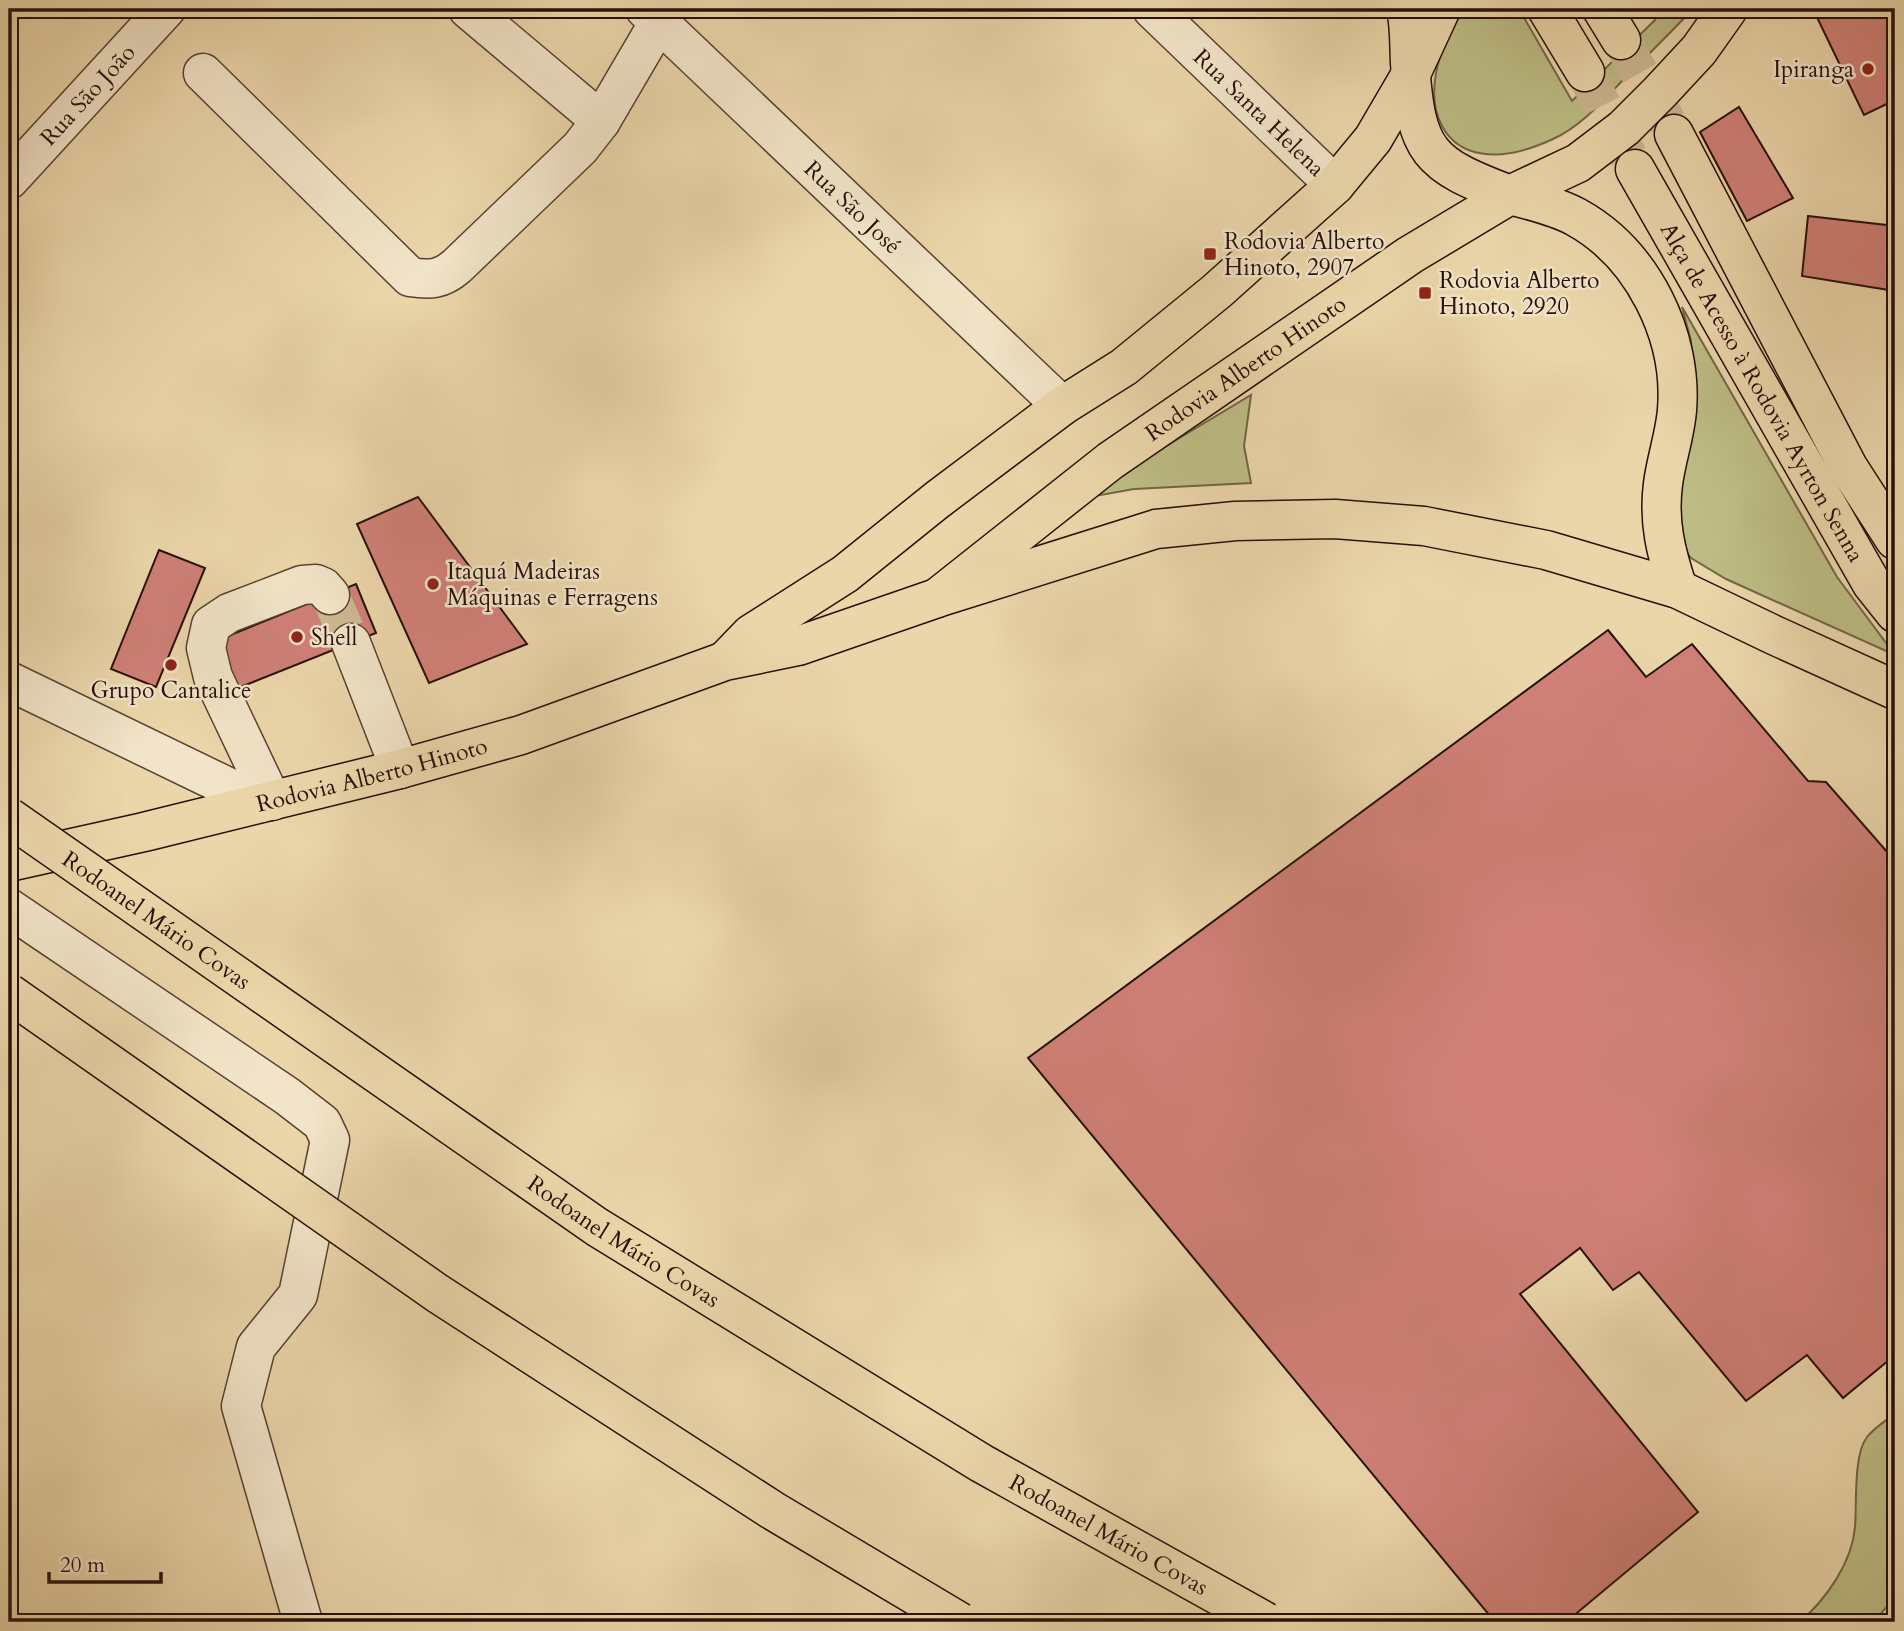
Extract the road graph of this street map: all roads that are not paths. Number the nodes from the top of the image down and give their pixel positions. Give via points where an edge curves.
1 (166, 9) edge
2 (468, 9) edge
3 (1152, 9) edge
4 (1406, 9) edge
5 (1441, 9) edge
6 (1547, 9) edge
7 (1728, 9) edge
8 (652, 16) edge
9 (1585, 72) tunnel mouth
10 (203, 73) dead end
11 (1411, 74) junction
12 (601, 121) junction
13 (1674, 134) tunnel mouth
14 (1635, 169) tunnel mouth
15 (9, 180) edge
16 (1335, 185) junction
17 (1510, 195) junction
18 (1062, 405) junction
19 (1895, 540) edge
20 (1678, 589) junction
21 (330, 595) dead end
22 (937, 598) junction
23 (1895, 613) edge
24 (351, 643) tunnel mouth
25 (724, 661) junction
26 (9, 681) edge
27 (1895, 690) edge
28 (400, 769) junction
29 (267, 802) junction
30 (9, 817) edge
31 (9, 862) edge
32 (9, 908) edge
33 (9, 993) edge
34 (303, 1622) edge
35 (960, 1622) edge
36 (1266, 1622) edge

1 - 15 street, Rua São João
2 - 12 street
3 - 16 street, Rua Santa Helena
4 - 11 main road
5 - 11 main road, Rodovia Alberto Hinoto
6 - 9 main road
7 - 17 main road, Rodovia Alberto Hinoto via 1699,50 1624,128 1578,163
8 - 12 street
8 - 18 street, Rua São José
10 - 12 street via 410,277 429,280 444,277 457,266 580,148
11 - 16 main road, Rodovia Alberto Hinoto via 1373,139
11 - 17 main road via 1418,123 1427,147 1463,177
13 - 19 main road, Alça de Acesso à Rodovia Ayrton Senna via 1848,467
14 - 23 main road, Alça de Acesso à Rodovia Ayrton Senna via 1872,584
16 - 18 main road, Rodovia Alberto Hinoto via 1124,367
17 - 20 main road via 1574,216 1596,230 1638,274 1656,302 1676,365 1677,410 1661,513 1663,540
17 - 22 main road, Rodovia Alberto Hinoto via 1410,255 1110,461
18 - 25 main road, Rodovia Alberto Hinoto via 845,574 751,634
20 - 22 main road via 1546,550 1424,526 1335,519 1156,528
20 - 27 main road
21 - 29 street via 316,584 302,585 229,613 211,625 206,648 213,677
22 - 25 main road, Rodovia Alberto Hinoto via 799,646
24 - 28 street
25 - 28 main road, Rodovia Alberto Hinoto via 521,735
26 - 29 street
28 - 29 main road, Rodovia Alberto Hinoto
29 - 31 main road, Rodovia Alberto Hinoto
30 - 36 main road, Rodoanel Mário Covas, bridge via 597,1227 981,1463
32 - 34 street via 287,1096 322,1123 330,1140 298,1295 256,1347 242,1406
33 - 35 main road, bridge via 437,1293 772,1510

